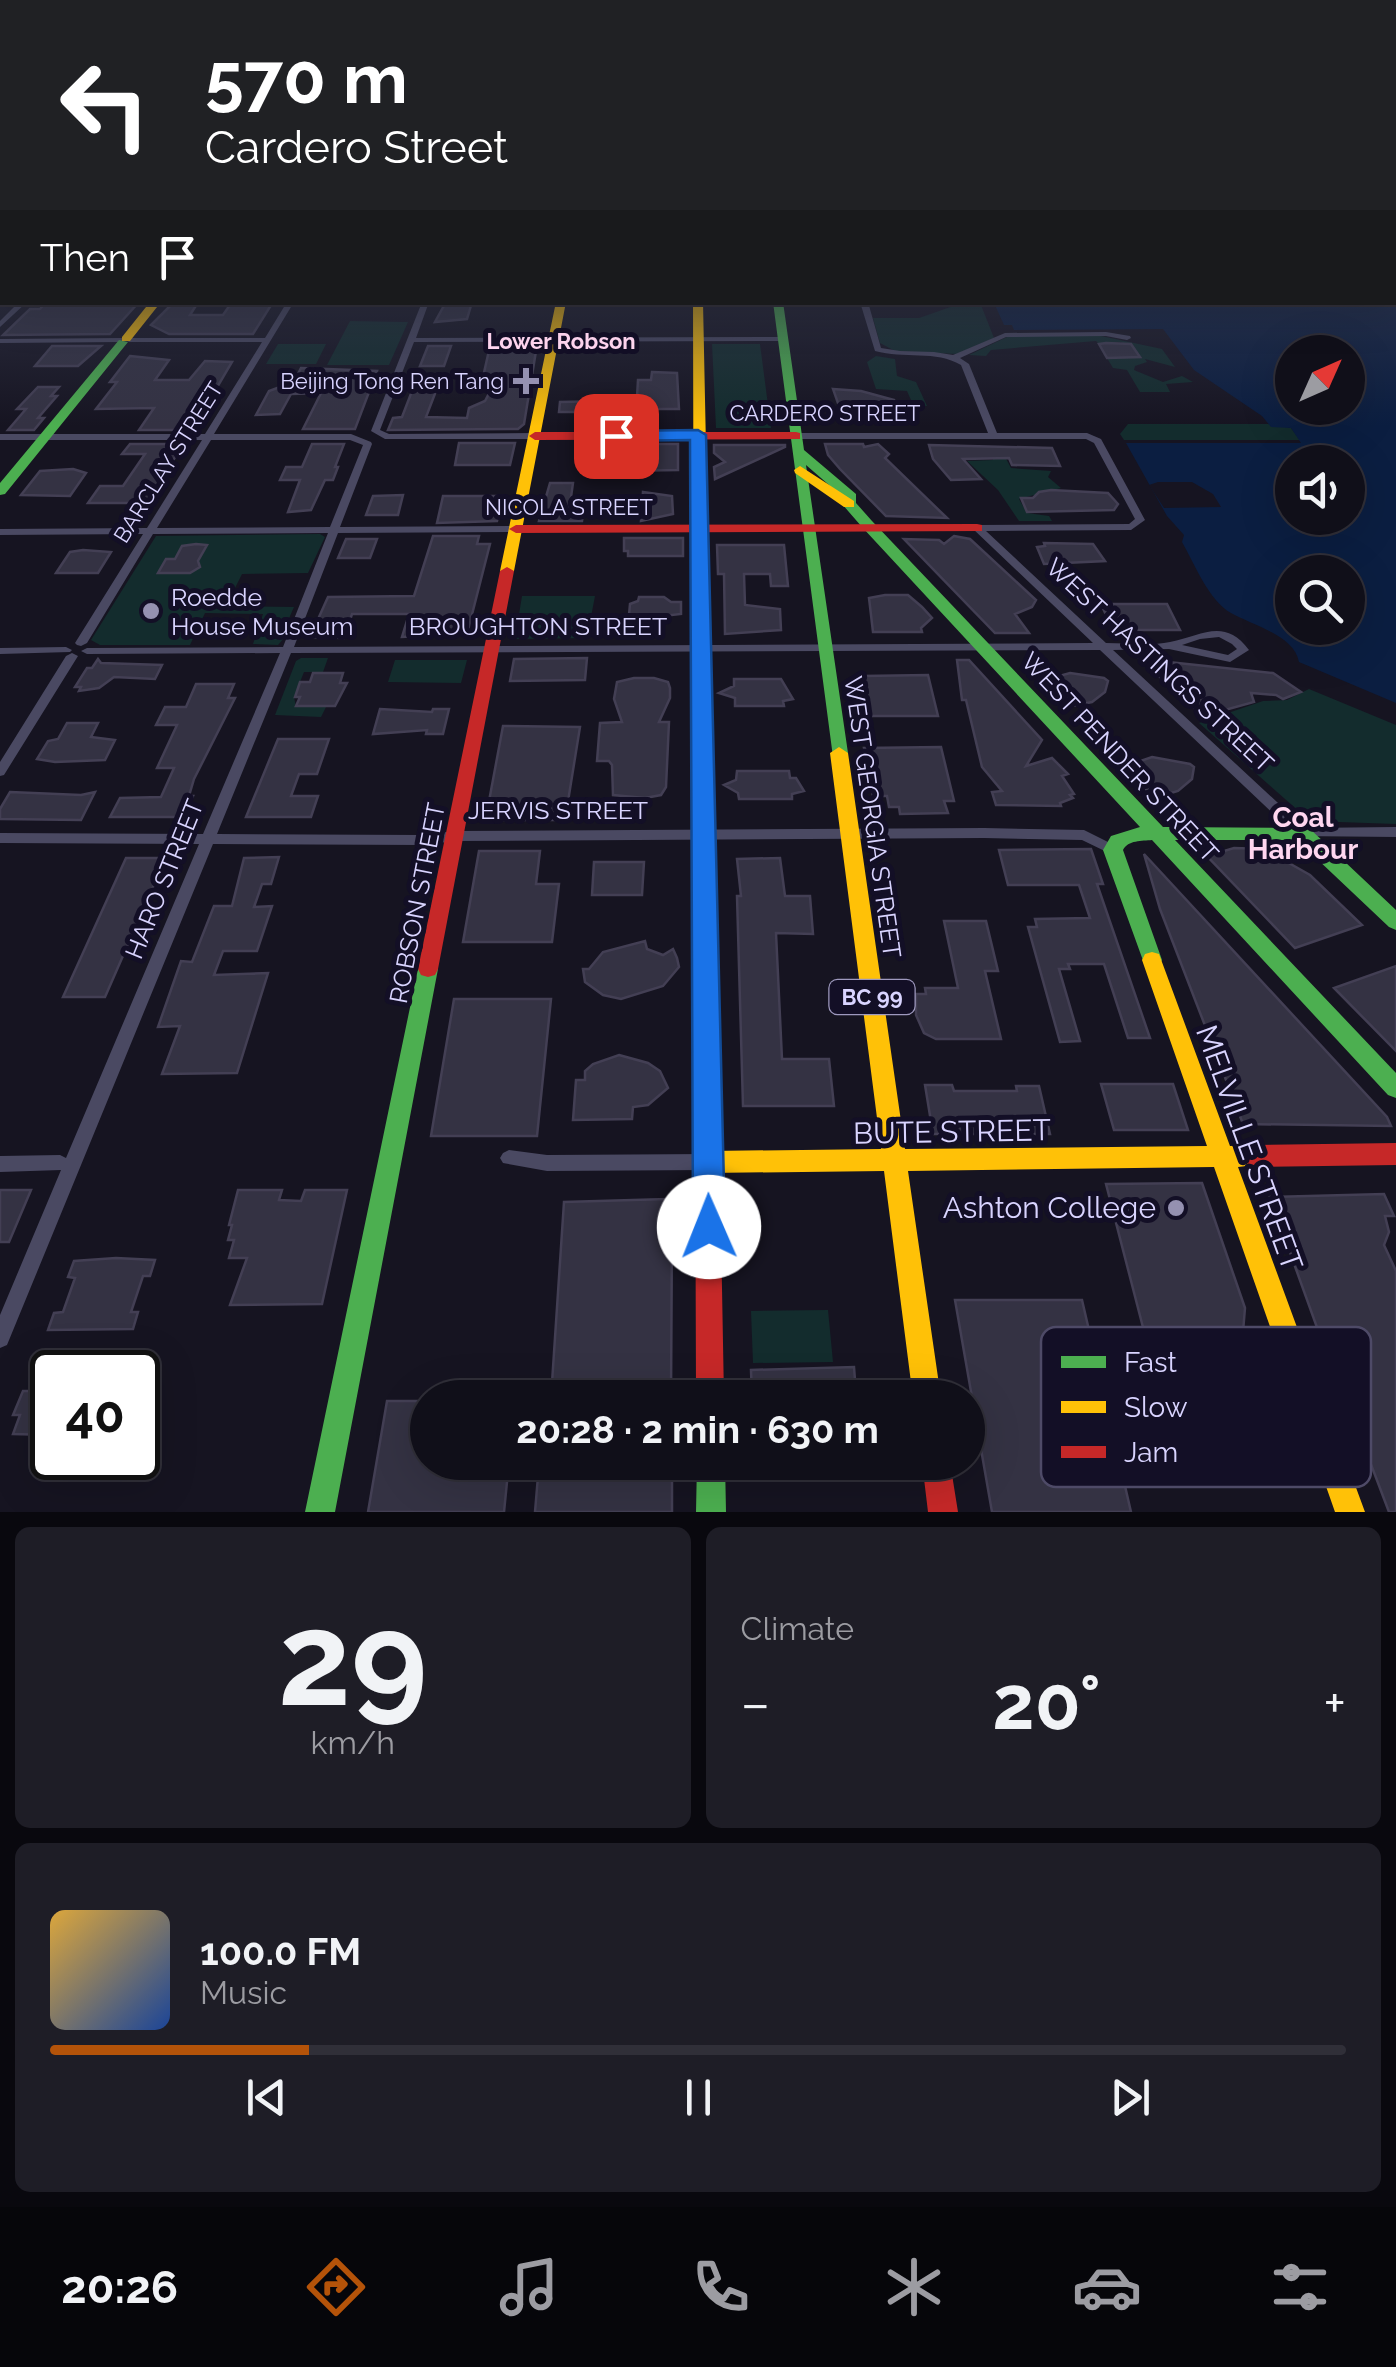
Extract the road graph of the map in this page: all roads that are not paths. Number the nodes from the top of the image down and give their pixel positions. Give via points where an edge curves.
1 (21, 305) edge
2 (154, 305) edge
3 (289, 305) edge
4 (560, 305) edge
5 (698, 305) edge
6 (778, 305) edge
7 (865, 305) edge
8 (425, 307) edge
9 (0, 325) edge
10 (783, 338) junction
11 (1127, 338) dead end
12 (554, 339) junction
13 (698, 339) junction
14 (125, 340) junction
15 (267, 340) junction
16 (411, 340) junction
17 (0, 341) edge
18 (954, 357) junction
19 (698, 435) junction
20 (906, 435) junction
21 (993, 435) junction
22 (535, 436) junction
23 (44, 437) junction
24 (208, 437) junction
25 (0, 438) edge
26 (910, 449) dead end
27 (798, 452) junction
28 (0, 491) edge
29 (1138, 525) joint
30 (977, 528) junction
31 (873, 529) junction
32 (333, 530) junction
33 (516, 530) junction
34 (700, 530) junction
35 (808, 530) junction
36 (149, 531) junction
37 (0, 532) edge
38 (1206, 634) junction
39 (824, 646) junction
40 (1103, 646) junction
41 (1169, 646) junction
42 (84, 647) junction
43 (983, 647) junction
44 (494, 648) junction
45 (702, 648) junction
46 (286, 650) junction
47 (0, 651) edge
48 (69, 653) junction
49 (1217, 658) junction
50 (0, 772) edge
51 (1396, 832) edge
52 (1155, 833) junction
53 (1302, 833) junction
54 (704, 834) junction
55 (850, 834) junction
56 (455, 836) junction
57 (0, 838) edge
58 (206, 839) junction
59 (1114, 850) junction
60 (1396, 922) edge
61 (1396, 1088) edge
62 (1396, 1154) edge
63 (1223, 1157) junction
64 (509, 1158) dead end
65 (894, 1161) junction
66 (708, 1162) junction
67 (0, 1164) edge
68 (60, 1164) dead end
69 (1284, 1327) edge
70 (0, 1338) edge
71 (710, 1380) edge
72 (924, 1380) edge
73 (711, 1480) edge
74 (939, 1480) edge
75 (1341, 1487) edge
76 (320, 1512) edge
77 (711, 1512) edge
78 (943, 1512) edge
79 (1350, 1512) edge

1 - 9 street
2 - 14 main road
3 - 15 street, BARCLAY STREET
4 - 12 main road, ROBSON STREET
5 - 13 main road
6 - 10 main road, WEST GEORGIA STREET / BC 99
7 - 18 street via 878,349
8 - 16 street
10 - 13 street
10 - 27 main road, WEST GEORGIA STREET / BC 99
11 - 18 street via 1005,335
12 - 13 street
12 - 16 street
12 - 22 main road, ROBSON STREET
13 - 19 main road
14 - 15 street
14 - 17 street
14 - 23 main road
15 - 24 street, BARCLAY STREET
16 - 22 street, CARDERO STREET via 378,434
18 - 21 street via 965,364
19 - 22 main road, CARDERO STREET
19 - 27 main road, CARDERO STREET
19 - 34 main road
20 - 21 street, CARDERO STREET
20 - 26 street
20 - 27 street, CARDERO STREET
21 - 29 street, CARDERO STREET via 1093,437
22 - 33 main road, ROBSON STREET
23 - 24 street
23 - 25 street
23 - 28 main road
24 - 32 street, HARO STREET via 364,440
24 - 36 street, BARCLAY STREET
27 - 31 main road, WEST PENDER STREET
27 - 35 main road, WEST GEORGIA STREET / BC 99
29 - 30 street, NICOLA STREET
30 - 31 main road, NICOLA STREET
30 - 40 street, WEST HASTINGS STREET
31 - 35 main road, NICOLA STREET
31 - 43 main road, WEST PENDER STREET
32 - 33 street, NICOLA STREET
32 - 36 street, NICOLA STREET
32 - 46 street, HARO STREET
33 - 34 main road, NICOLA STREET
33 - 44 main road, ROBSON STREET
34 - 35 main road, NICOLA STREET
34 - 45 main road
35 - 39 main road, WEST GEORGIA STREET / BC 99
36 - 37 street, NICOLA STREET
36 - 42 street, BARCLAY STREET
38 - 41 street, BROUGHTON STREET
38 - 49 street via 1200,648
38 - 49 street via 1230,637 1243,647 1238,657
39 - 43 street, BROUGHTON STREET
39 - 45 street, BROUGHTON STREET
39 - 55 main road, WEST GEORGIA STREET / BC 99
40 - 41 street, BROUGHTON STREET
40 - 43 street, BROUGHTON STREET
40 - 53 street, WEST HASTINGS STREET
41 - 49 street, BROUGHTON STREET
42 - 46 street, BROUGHTON STREET
42 - 48 street
43 - 52 main road, WEST PENDER STREET
44 - 45 street, BROUGHTON STREET
44 - 46 street, BROUGHTON STREET
44 - 56 main road, ROBSON STREET
45 - 54 main road
46 - 58 street, HARO STREET
47 - 48 street
48 - 50 street
51 - 53 street
52 - 53 main road
52 - 59 main road via 1122,838
52 - 61 main road, WEST PENDER STREET
53 - 60 main road, WEST HASTINGS STREET
54 - 55 street, JERVIS STREET
54 - 56 street, JERVIS STREET
54 - 66 main road
55 - 59 street, JERVIS STREET via 1080,834
55 - 65 main road, WEST GEORGIA STREET / BC 99
56 - 58 street, JERVIS STREET
56 - 76 main road, ROBSON STREET
57 - 58 street, JERVIS STREET
58 - 70 street, HARO STREET
59 - 63 main road, MELVILLE STREET
62 - 63 main road, BUTE STREET
63 - 65 main road, BUTE STREET
63 - 69 main road, MELVILLE STREET
64 - 66 street, BUTE STREET
65 - 66 main road, BUTE STREET
65 - 72 main road, WEST GEORGIA STREET / BC 99
66 - 71 main road
67 - 68 street
73 - 77 main road
74 - 78 main road
75 - 79 main road, MELVILLE STREET

